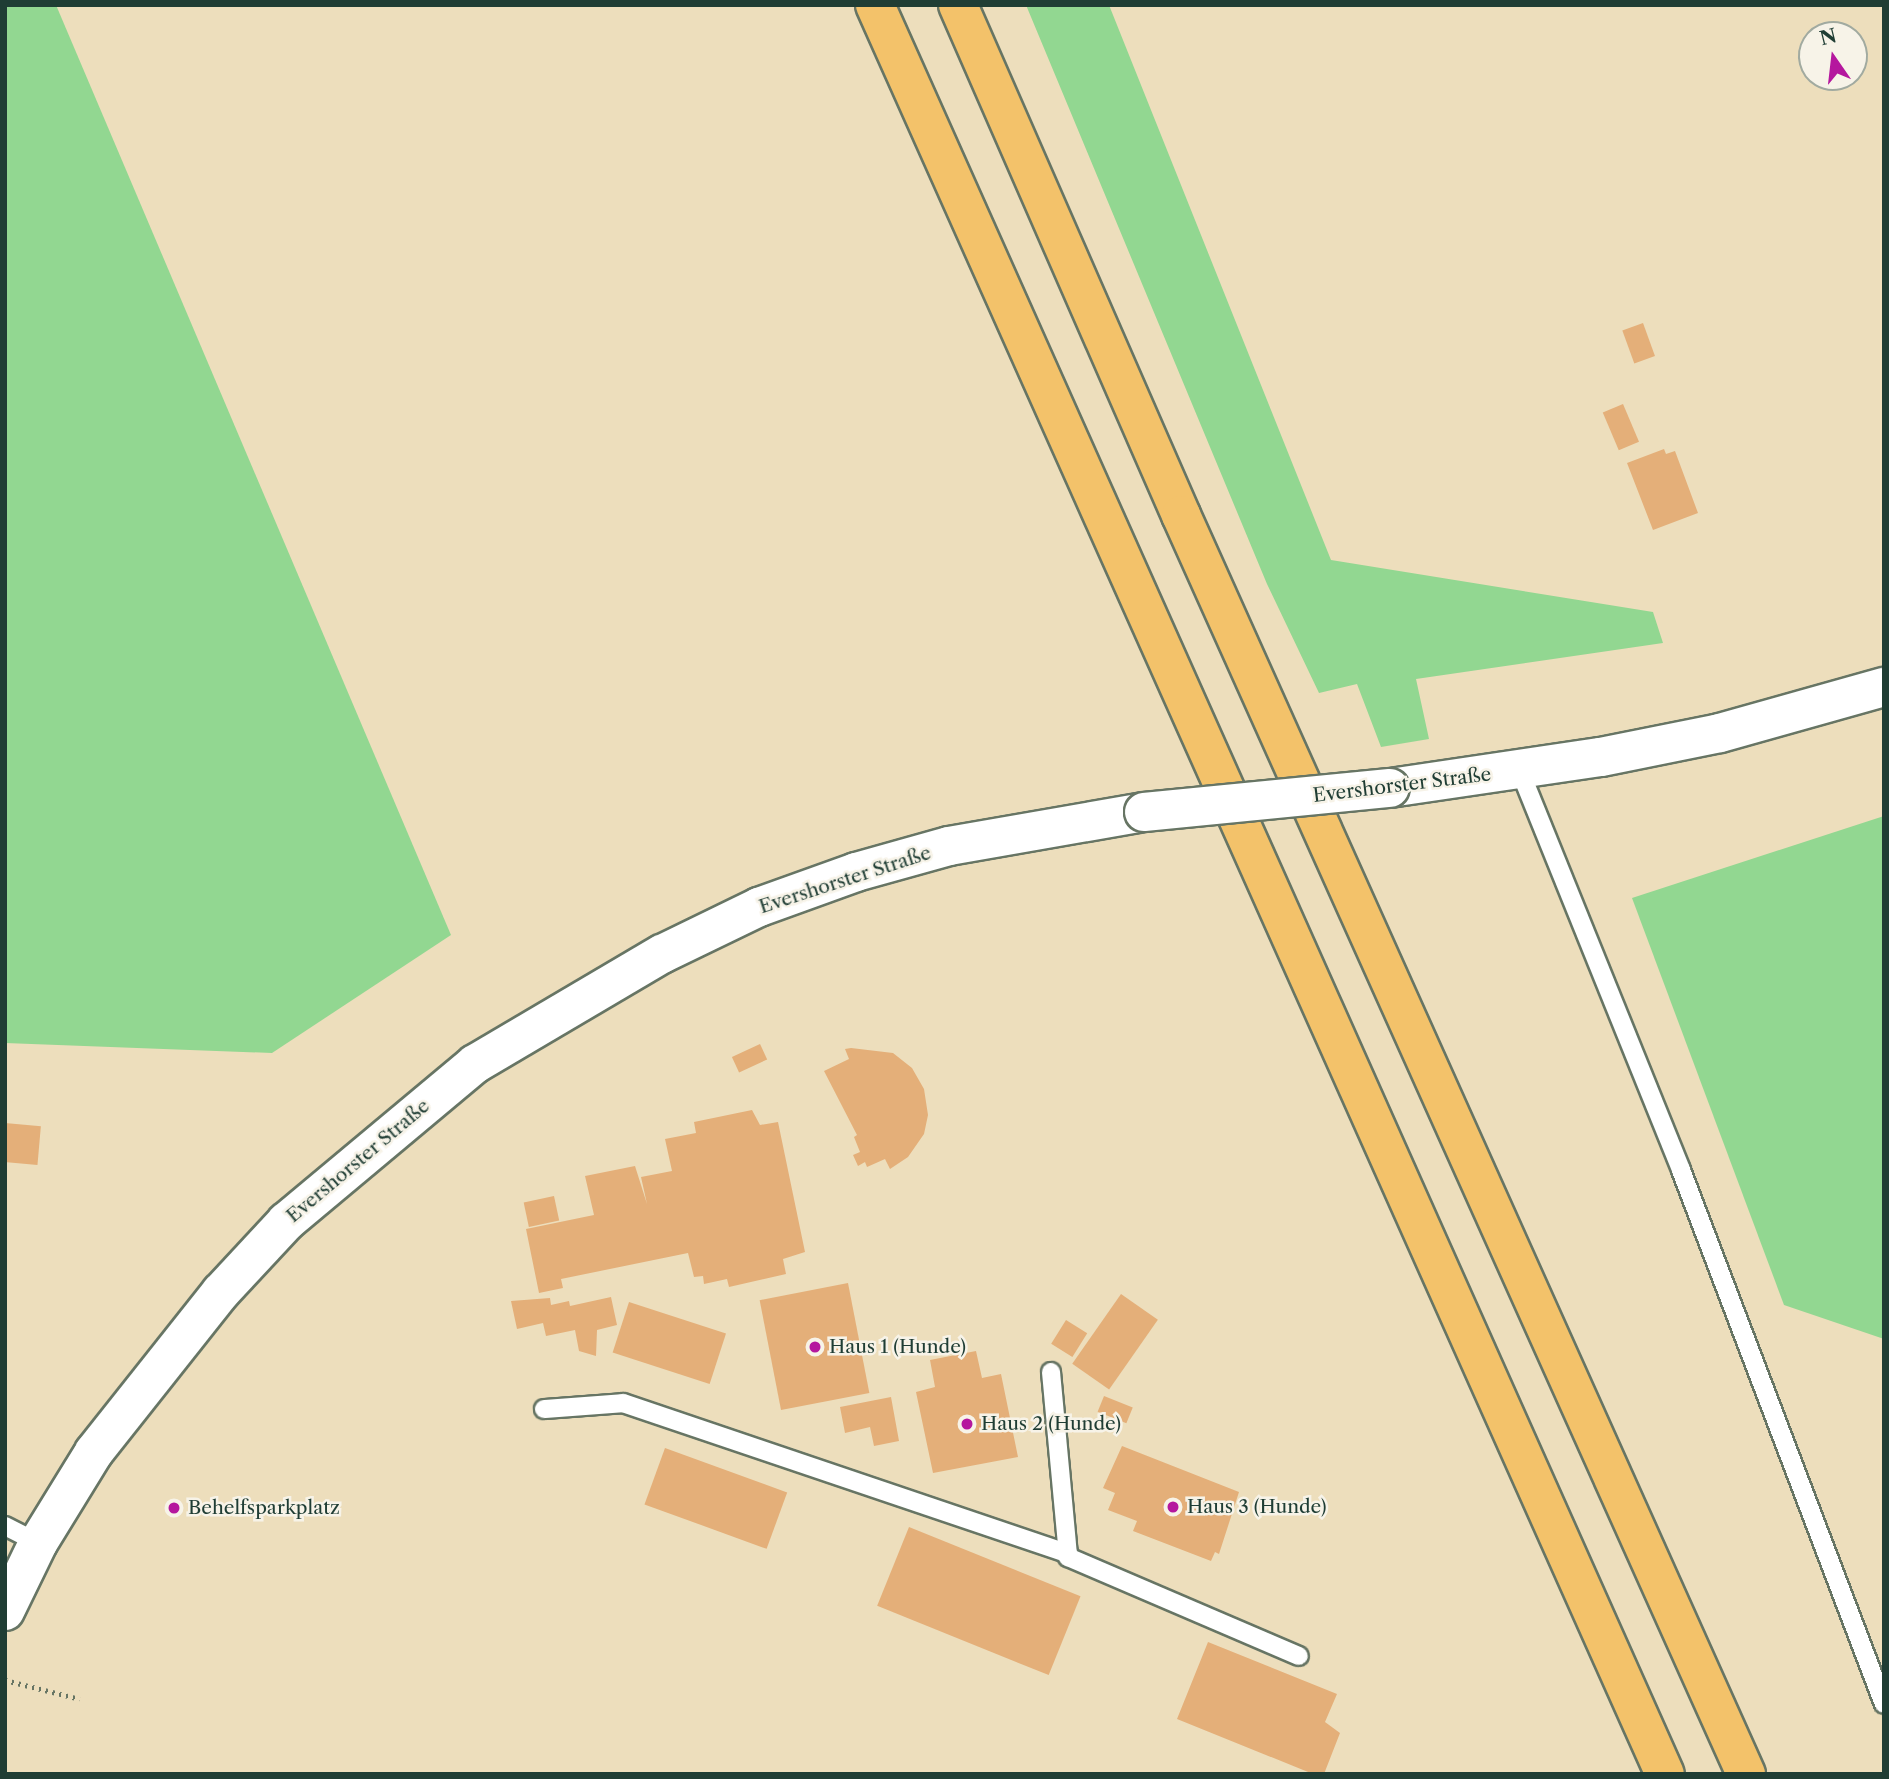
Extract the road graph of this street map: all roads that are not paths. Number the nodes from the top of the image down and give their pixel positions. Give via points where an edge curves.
1 (875, 5) edge
2 (958, 5) edge
3 (1884, 687) edge
4 (1520, 771) junction
5 (1051, 1372) dead end
6 (544, 1409) dead end
7 (22, 1534) edge
8 (1068, 1554) junction
9 (5, 1611) edge
10 (1299, 1656) dead end
11 (1884, 1704) edge
12 (1665, 1774) edge
13 (1746, 1774) edge

1 - 12 highway
2 - 13 highway via 1181,515
3 - 4 street, Evershorster Straße via 1720,733
4 - 7 street, Evershorster Straße, bridge via 1144,812 948,846 856,872 759,907 662,954 475,1064 305,1206 221,1292
4 - 11 lane via 1681,1170
5 - 8 lane
6 - 8 lane via 623,1403
7 - 9 street, Evershorster Straße
8 - 10 lane

